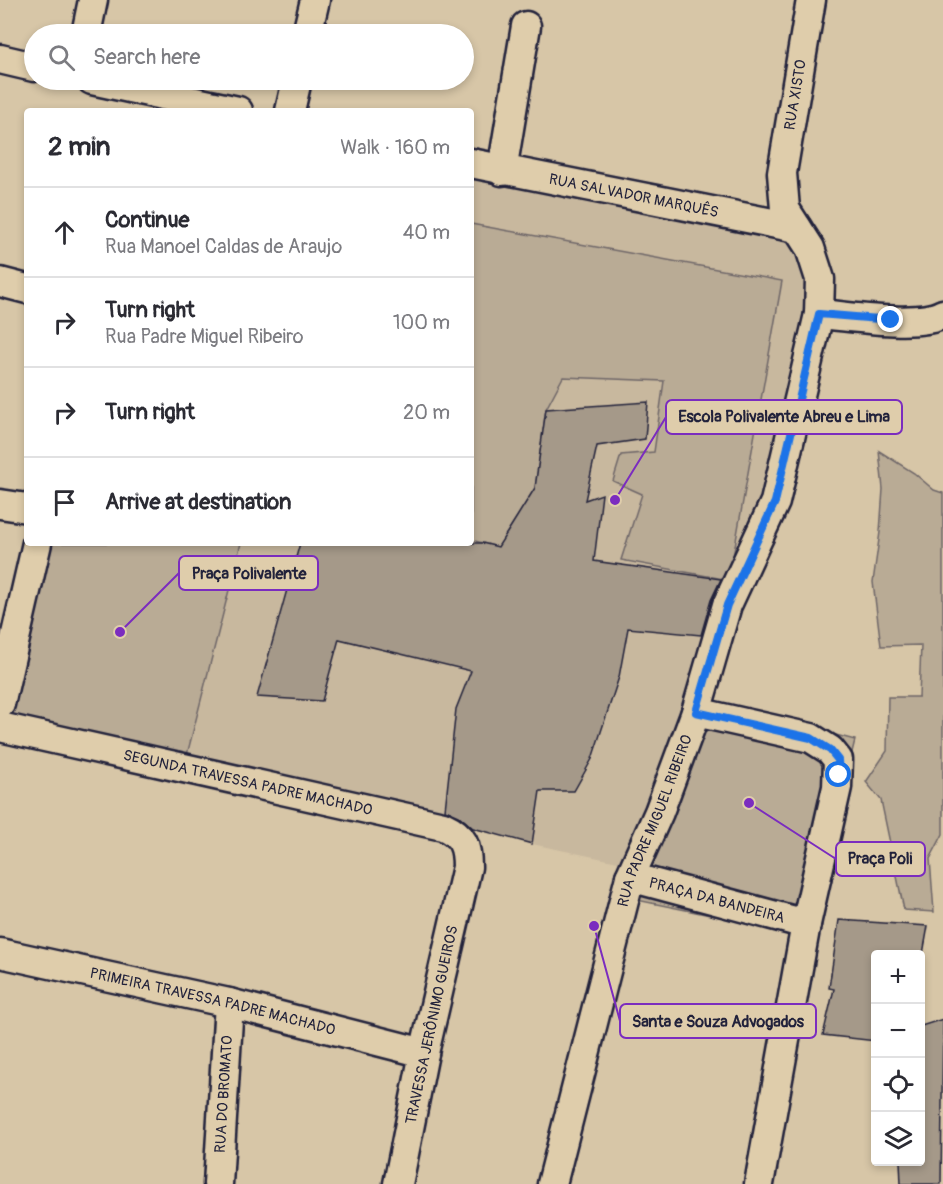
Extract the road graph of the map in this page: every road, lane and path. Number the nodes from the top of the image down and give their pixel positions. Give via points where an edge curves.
1 (93, 0) edge
2 (315, 0) edge
3 (811, 0) edge
4 (88, 24) edge
5 (309, 24) edge
6 (526, 26) dead end
7 (0, 59) edge
8 (24, 65) edge
9 (116, 90) edge
10 (295, 90) edge
11 (140, 100) edge
12 (211, 108) edge
13 (291, 108) edge
14 (474, 165) edge
15 (502, 171) junction
16 (782, 192) joint
17 (797, 228) junction
18 (0, 282) edge
19 (24, 288) edge
20 (819, 314) junction
21 (943, 314) edge
22 (0, 504) edge
23 (24, 508) edge
24 (36, 546) edge
25 (0, 704) edge
26 (696, 712) junction
27 (0, 728) edge
28 (467, 867) joint
29 (630, 877) junction
30 (806, 924) junction
31 (0, 953) edge
32 (229, 1003) junction
33 (424, 1053) junction
34 (218, 1184) edge
35 (398, 1184) edge
36 (552, 1184) edge
37 (759, 1184) edge

1 - 4 street
2 - 5 street
3 - 16 street, RUA XISTO
6 - 15 street
7 - 8 street
9 - 11 street
10 - 13 street
11 - 12 street
14 - 15 street, RUA SALVADOR MARQUÊS
15 - 17 street, RUA SALVADOR MARQUÊS
16 - 17 street, RUA PADRE MIGUEL RIBEIRO via 785,209
17 - 20 street, RUA PADRE MIGUEL RIBEIRO via 810,249 820,279
18 - 19 street
20 - 21 street via 891,320 933,320
20 - 26 street, RUA PADRE MIGUEL RIBEIRO via 775,502 727,605
22 - 23 street
24 - 25 street
26 - 29 street, RUA PADRE MIGUEL RIBEIRO
26 - 30 street via 811,738 838,760 837,787
27 - 28 street, SEGUNDA TRAVESSA PADRE MACHADO via 443,826 462,838 467,849
28 - 33 street, TRAVESSA JERÔNIMO GUEIROS
29 - 30 street, PRAÇA DA BANDEIRA
29 - 36 street, RUA PADRE MIGUEL RIBEIRO
30 - 37 street
31 - 32 street, PRIMEIRA TRAVESSA PADRE MACHADO
32 - 33 street, PRIMEIRA TRAVESSA PADRE MACHADO
32 - 34 street, RUA DO BROMATO
33 - 35 street, TRAVESSA JERÔNIMO GUEIROS

